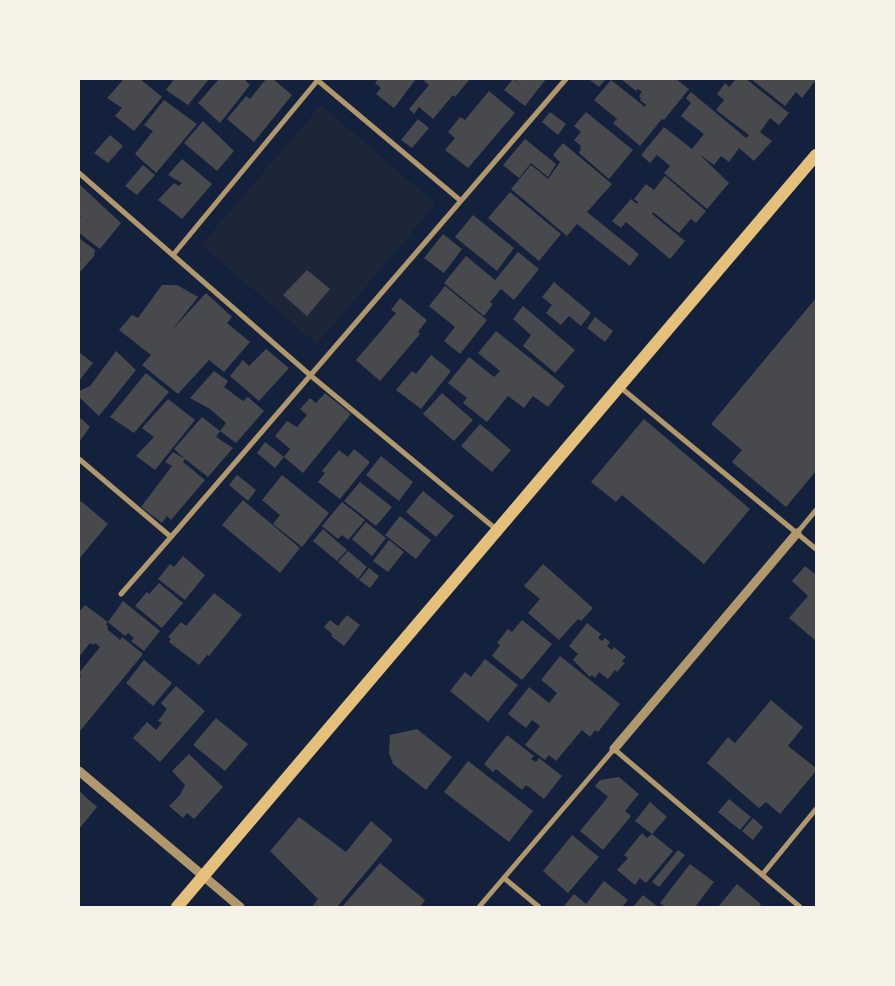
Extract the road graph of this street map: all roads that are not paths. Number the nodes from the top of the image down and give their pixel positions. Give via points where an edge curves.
1 (566, 79) edge
2 (316, 80) edge
3 (816, 155) edge
4 (79, 173) edge
5 (461, 201) junction
6 (173, 255) junction
7 (310, 375) junction
8 (619, 387) junction
9 (79, 459) edge
10 (816, 510) edge
11 (497, 531) junction
12 (797, 533) junction
13 (171, 536) junction
14 (816, 549) edge
15 (121, 594) dead end
16 (614, 749) junction
17 (79, 770) edge
18 (816, 809) edge
19 (762, 875) junction
20 (203, 877) junction
21 (504, 878) junction
22 (177, 907) edge
23 (240, 907) edge
24 (479, 907) edge
25 (539, 907) edge
26 (800, 907) edge

1 - 5 street
2 - 5 street
2 - 6 street
3 - 8 main road
4 - 6 street
5 - 7 street
6 - 7 street
7 - 11 street
7 - 13 street
8 - 11 main road
8 - 12 street
9 - 13 street
10 - 12 street
11 - 20 main road
12 - 14 street
12 - 16 street
13 - 15 street
16 - 19 street
16 - 21 street
17 - 20 street
18 - 19 street
19 - 26 street
20 - 22 main road
20 - 23 street
21 - 24 street
21 - 25 street

